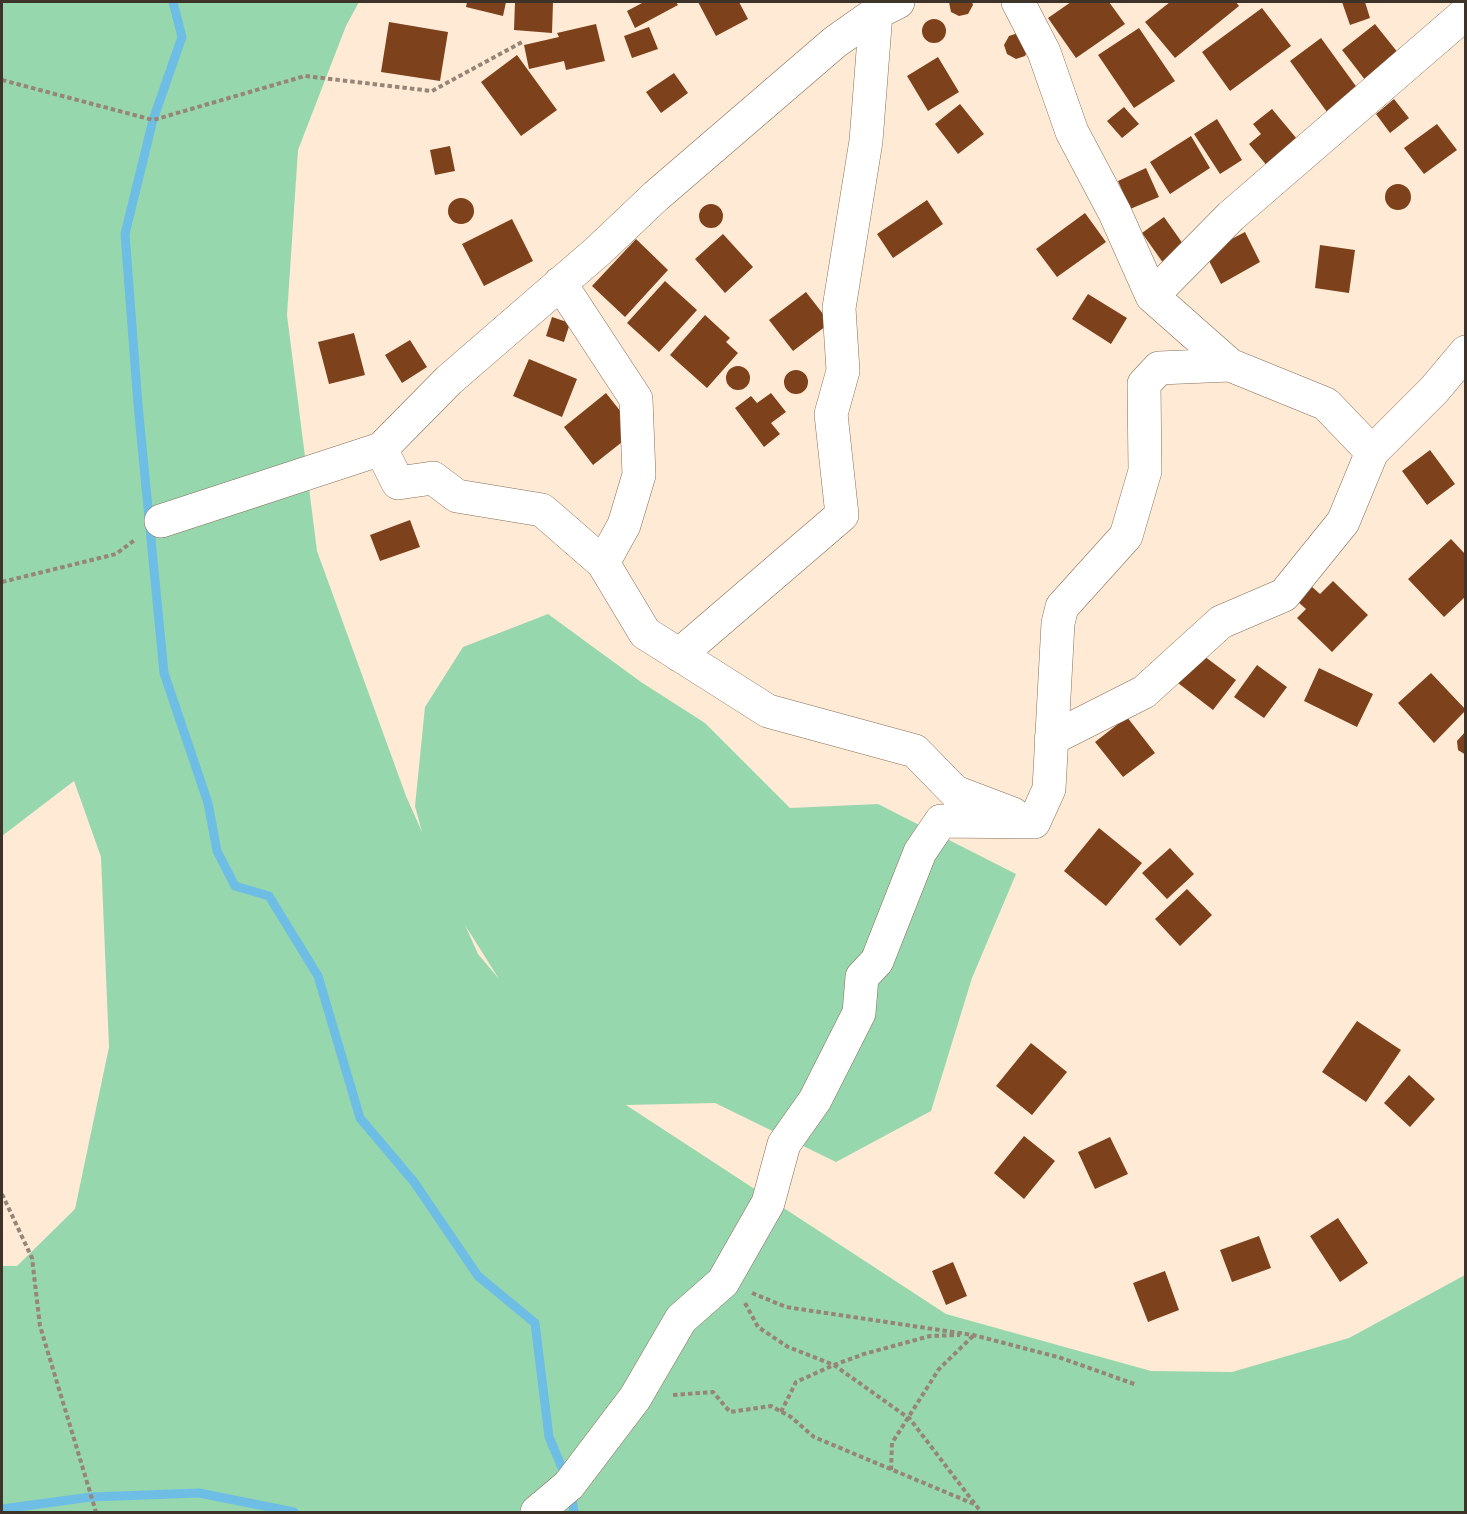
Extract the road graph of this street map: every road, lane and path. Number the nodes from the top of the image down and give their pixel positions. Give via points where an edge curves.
1 (1018, 2) edge
2 (887, 7) edge
3 (1466, 13) edge
4 (524, 41) dead end
5 (2, 80) edge
6 (560, 283) junction
7 (1152, 296) junction
8 (1466, 352) edge
9 (1230, 365) junction
10 (381, 449) junction
11 (1372, 452) junction
12 (161, 520) dead end
13 (116, 554) dead end
14 (603, 563) junction
15 (2, 582) edge
16 (680, 655) junction
17 (1051, 739) junction
18 (1034, 822) junction
19 (2, 1194) edge
20 (723, 1282) junction
21 (973, 1335) junction
22 (834, 1365) junction
23 (1137, 1385) dead end
24 (636, 1398) junction
25 (781, 1412) junction
26 (910, 1419) junction
27 (891, 1470) junction
28 (974, 1504) junction
29 (96, 1512) edge
30 (537, 1512) edge
31 (981, 1512) edge

1 - 7 street via 1044,51 1072,132 1115,213
2 - 6 street via 835,42
2 - 16 street via 839,308 843,371 831,414 842,515
3 - 7 street via 1231,216
4 - 5 path via 432,91 305,76 153,120
6 - 10 street via 449,380
6 - 14 street via 636,399 639,476 624,525
7 - 9 street
8 - 11 street
9 - 11 street via 1326,404
9 - 17 street via 1160,368 1144,384 1145,471 1126,536 1062,607
10 - 12 street
10 - 14 street via 398,483 433,478 457,496 542,510
11 - 17 street via 1343,522 1284,595 1221,622 1144,692
13 - 15 path
14 - 16 street via 645,633
16 - 18 street via 768,711 915,751 955,792
17 - 18 street via 1049,789
18 - 20 street via 941,821 920,852 877,961 862,977 859,1012 815,1100 784,1144 768,1203
19 - 29 path via 32,1258 40,1326
20 - 21 path via 786,1307
20 - 22 path via 745,1303 758,1327 788,1347
20 - 24 street via 681,1319
21 - 22 path via 930,1336
21 - 23 path
21 - 26 path via 939,1369
22 - 25 path via 796,1382
22 - 26 path
24 - 25 path via 713,1392 729,1412 771,1406
24 - 30 street via 569,1485
25 - 27 path via 814,1437
26 - 27 path via 892,1443
26 - 28 path
27 - 28 path
28 - 31 path

